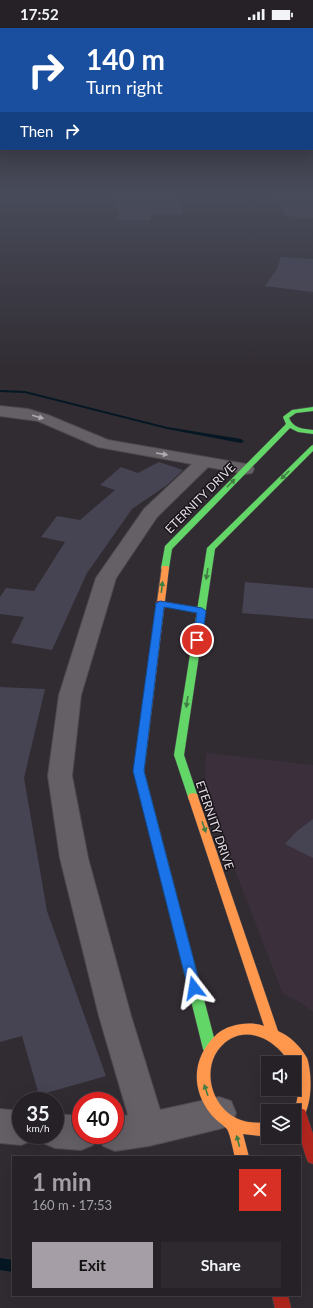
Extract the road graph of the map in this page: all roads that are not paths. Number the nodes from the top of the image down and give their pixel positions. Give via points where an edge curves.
1 (309, 398) dead end
2 (313, 408) edge
3 (301, 409) junction
4 (0, 411) edge
5 (289, 425) junction
6 (313, 432) edge
7 (313, 447) edge
8 (205, 461) junction
9 (246, 469) junction
10 (160, 603) junction
11 (202, 611) junction
12 (272, 1031) junction
13 (210, 1049) junction
14 (301, 1111) edge
15 (226, 1119) junction
16 (0, 1126) edge
17 (12, 1127) edge
18 (301, 1127) edge
19 (148, 1129) junction
20 (261, 1130) edge
21 (124, 1133) edge
22 (242, 1156) edge
23 (313, 1157) edge
24 (280, 1296) edge
25 (283, 1308) edge

1 - 3 street, ETERNITY DRIVE
2 - 3 street
3 - 5 street, ETERNITY DRIVE via 286,417
4 -> 8 street via 43,418 104,444
5 - 6 street
5 - 9 street, ETERNITY DRIVE
7 -> 11 street, ETERNITY DRIVE via 211,548
8 - 9 street
8 - 19 street via 150,513 106,578 70,695 60,776 76,866
10 -> 9 street, ETERNITY DRIVE via 168,548
10 - 11 street
10 - 13 street, ETERNITY DRIVE via 139,771
11 -> 12 street, ETERNITY DRIVE via 179,755
12 - 13 street via 254,1028 238,1030 222,1038
12 - 14 street via 288,1040 301,1052 310,1068 312,1085 308,1101
15 -> 13 street via 209,1099 203,1082 204,1065
15 - 19 street
15 - 20 street via 251,1130
22 -> 15 street
16 - 17 street
18 - 23 street
19 - 21 street
24 - 25 street

